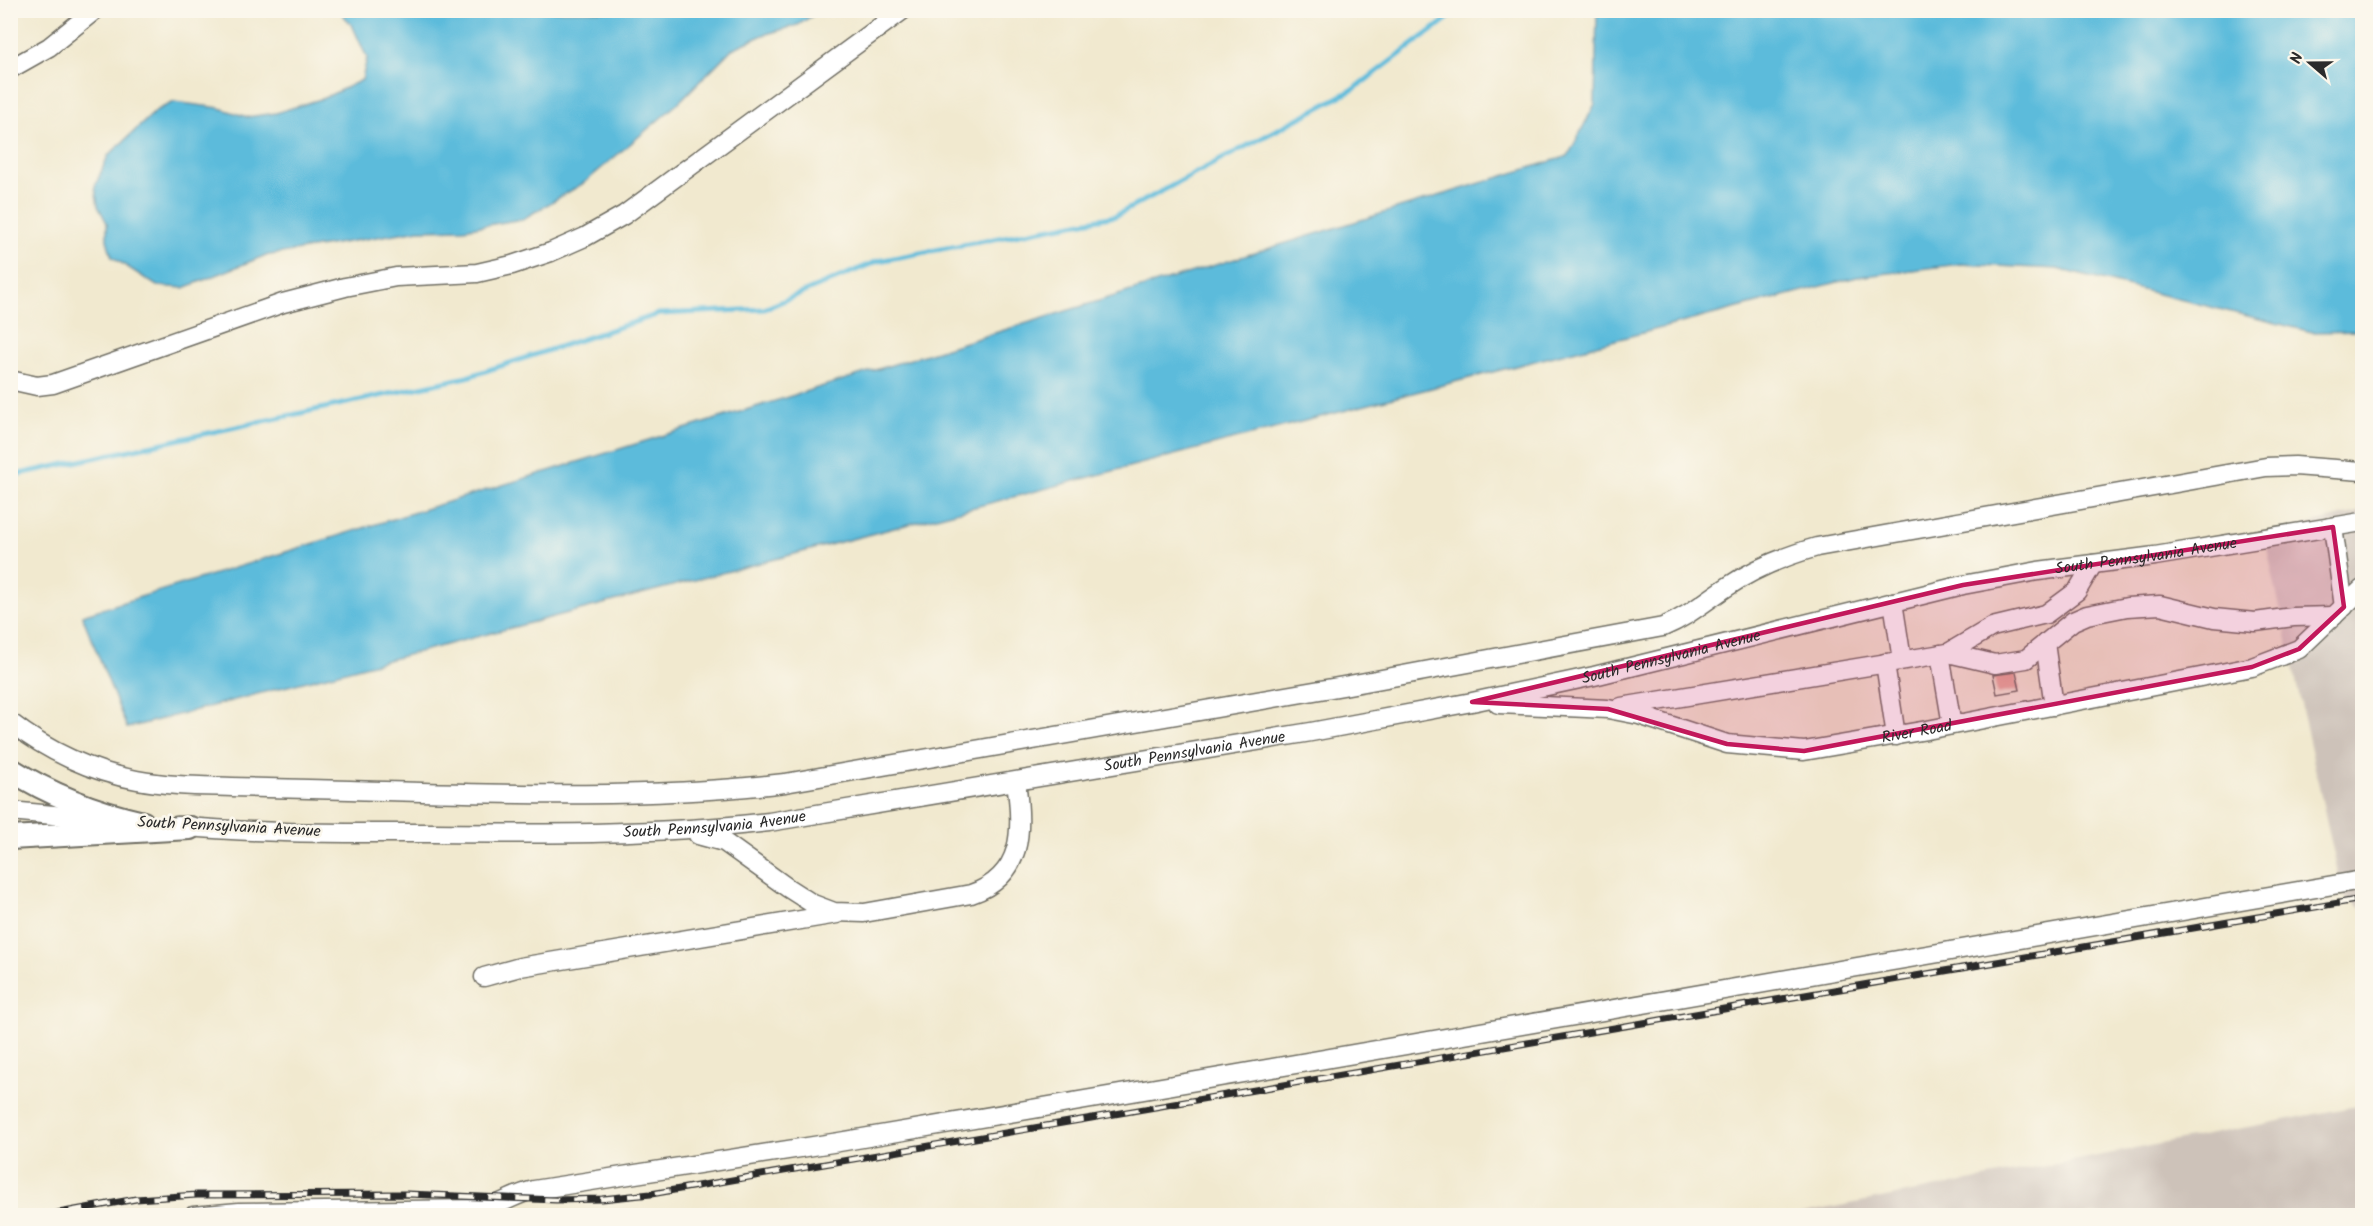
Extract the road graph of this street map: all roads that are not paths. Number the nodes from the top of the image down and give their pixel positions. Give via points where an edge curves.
1 (95, 10) edge
2 (903, 10) edge
3 (10, 69) edge
4 (10, 380) edge
5 (2362, 471) edge
6 (2362, 522) edge
7 (2334, 527) junction
8 (2093, 564) junction
9 (2362, 589) edge
10 (1893, 602) junction
11 (2339, 612) junction
12 (2045, 644) junction
13 (1944, 654) junction
14 (1893, 662) junction
15 (1472, 702) junction
16 (2054, 706) junction
17 (1608, 709) junction
18 (10, 723) edge
19 (1952, 725) junction
20 (1896, 736) junction
21 (10, 769) edge
22 (1016, 782) junction
23 (10, 811) edge
24 (148, 824) junction
25 (190, 828) junction
26 (663, 831) junction
27 (10, 838) edge
28 (2362, 880) edge
29 (845, 913) junction
30 (484, 977) dead end
31 (193, 1215) edge

1 - 3 street via 49,47
2 - 4 street via 624,214 551,252 477,273 396,277 283,303 53,384 37,386
5 - 18 street via 2266,466 1817,547 1754,570 1698,609 1663,627 785,783 718,791 420,792 194,786 138,780 98,770 59,754
6 - 7 street, South Pennsylvania Avenue
7 - 8 street, South Pennsylvania Avenue
7 - 11 street
8 - 10 street, South Pennsylvania Avenue via 1963,585
8 - 13 street via 2077,591 2046,614 1992,627
9 - 11 street, River Road
10 - 14 street
10 - 15 street, South Pennsylvania Avenue
11 - 12 street via 2255,622 2214,618 2160,605 2127,607 2073,621
11 - 16 street, River Road via 2299,648 2252,667
12 - 13 street via 2026,659 1995,664
12 - 16 street
13 - 14 street
13 - 19 street
14 - 17 street
14 - 20 street
15 - 17 street, River Road
15 - 22 street, South Pennsylvania Avenue
16 - 19 street, River Road
17 - 20 street, River Road via 1727,744 1761,748 1804,751
19 - 20 street, River Road
21 - 24 main road via 92,810
22 - 26 street, South Pennsylvania Avenue via 769,822
22 - 29 street via 1021,814 1019,840 1005,872 986,889 875,911
23 - 24 street, South Pennsylvania Avenue
24 - 25 street, South Pennsylvania Avenue
25 - 26 street, South Pennsylvania Avenue via 348,833
25 - 27 main road
26 - 29 street via 724,842 813,904
28 - 31 street via 838,1142 534,1190 482,1209
29 - 30 street via 520,967

